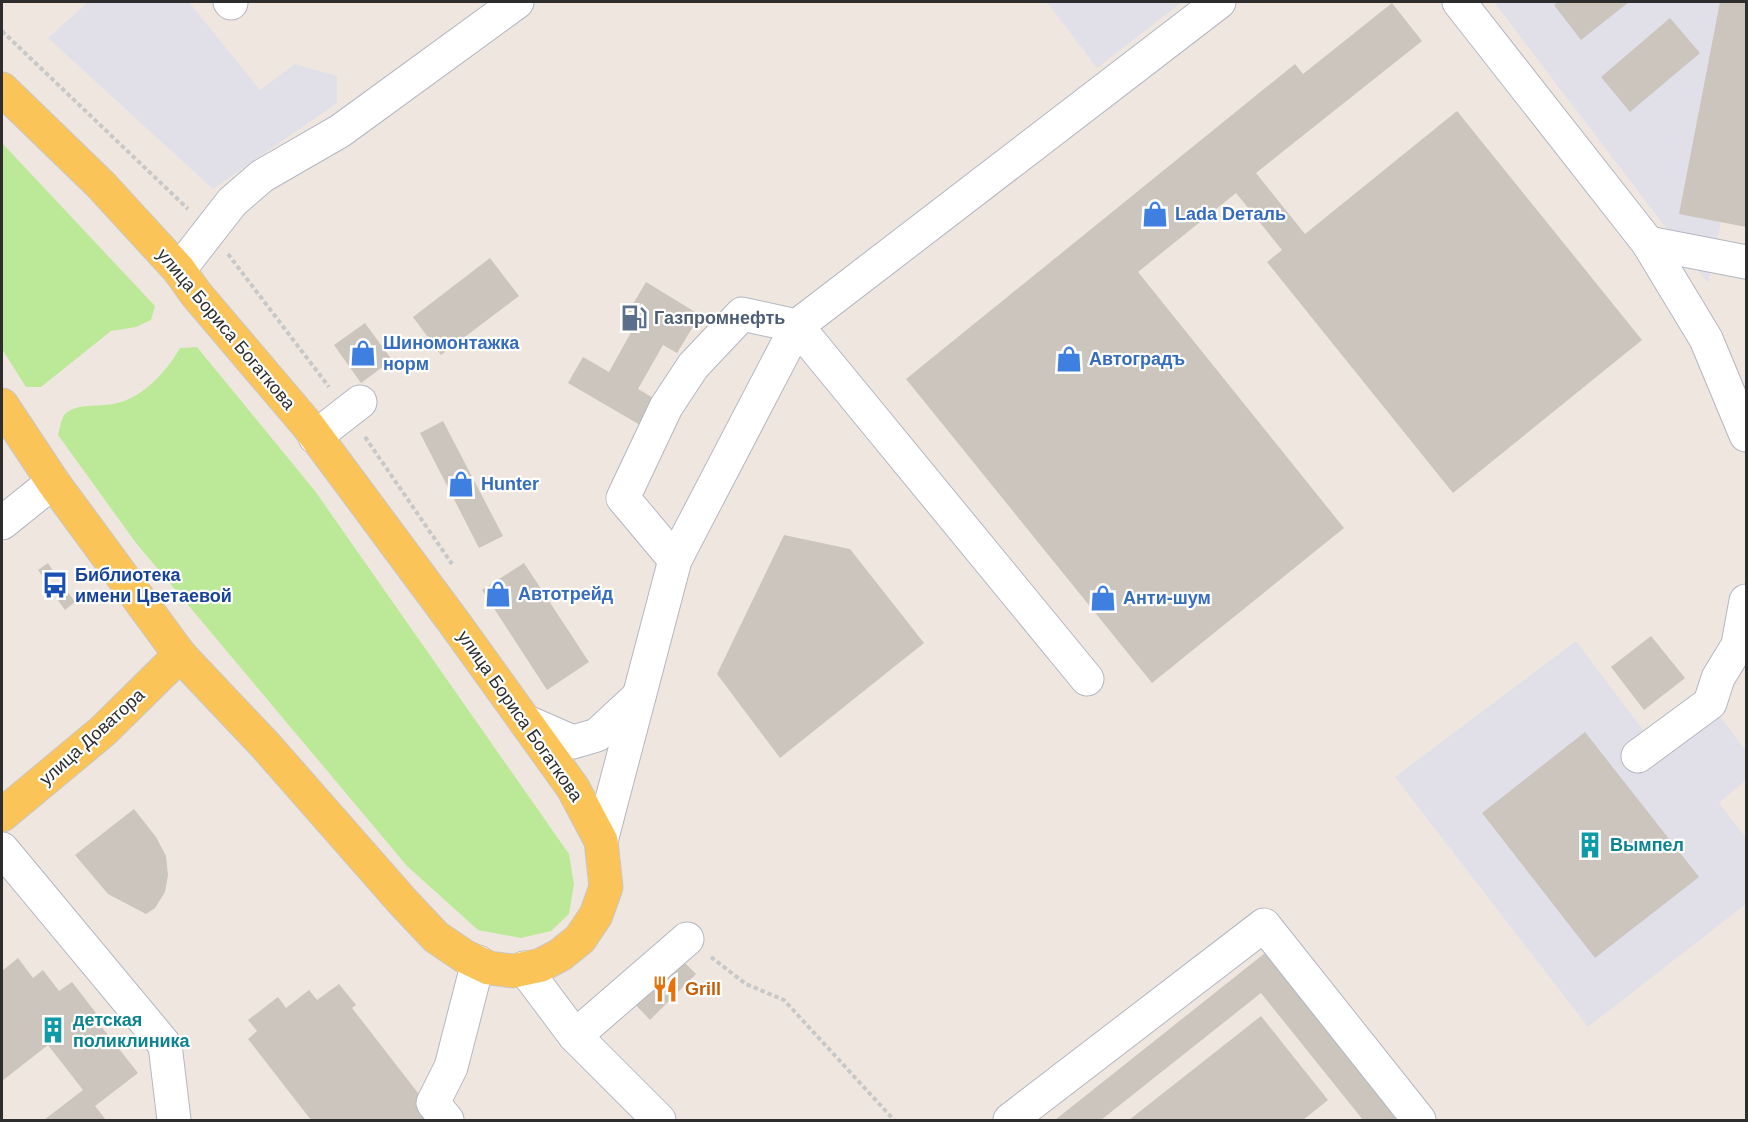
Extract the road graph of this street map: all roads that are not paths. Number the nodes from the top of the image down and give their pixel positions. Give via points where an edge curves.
1 (517, 2) edge
2 (1219, 2) edge
3 (1459, 2) edge
4 (2, 89) edge
5 (1648, 243) junction
6 (1746, 262) edge
7 (179, 270) junction
8 (796, 326) junction
9 (360, 402) dead end
10 (5, 416) edge
11 (1746, 435) edge
12 (315, 437) junction
13 (54, 482) junction
14 (2, 523) edge
15 (675, 560) junction
16 (1746, 601) edge
17 (180, 655) junction
18 (1088, 679) dead end
19 (639, 696) junction
20 (525, 721) junction
21 (1638, 756) dead end
22 (2, 815) edge
23 (601, 841) junction
24 (2, 849) edge
25 (687, 939) road end
26 (478, 962) junction
27 (524, 968) junction
28 (575, 1036) junction
29 (174, 1120) edge
30 (447, 1120) edge
31 (659, 1120) edge
32 (1010, 1120) edge
33 (1419, 1120) edge

1 - 7 street via 340,131 262,176 232,202
2 - 8 street
3 - 5 street
4 - 7 main road, улица Бориса Богаткова via 101,185
5 - 6 street
5 - 11 street via 1706,339
7 - 12 main road, улица Бориса Богаткова
8 - 15 street
8 - 15 street via 742,314 693,366 666,407 623,498
8 - 18 street
9 - 12 street
10 - 13 main road, улица Бориса Богаткова
12 - 20 main road, улица Бориса Богаткова
13 - 14 street
13 - 17 main road, улица Бориса Богаткова
15 - 19 street
16 - 21 street via 1738,645 1718,678 1710,703
17 - 22 main road, улица Доватора via 103,731
17 - 26 main road, улица Бориса Богаткова via 266,746 402,902 436,937
19 - 20 street via 597,735 573,742
19 - 23 street
20 - 23 main road, улица Бориса Богаткова via 573,788
23 - 27 main road, улица Бориса Богаткова via 606,887 596,915 580,939 560,955
24 - 29 street via 165,1045
25 - 28 street
26 - 27 main road, улица Бориса Богаткова via 489,968
26 - 30 street via 451,1067 433,1103
27 - 28 street
28 - 31 street
32 - 33 street via 1264,926

